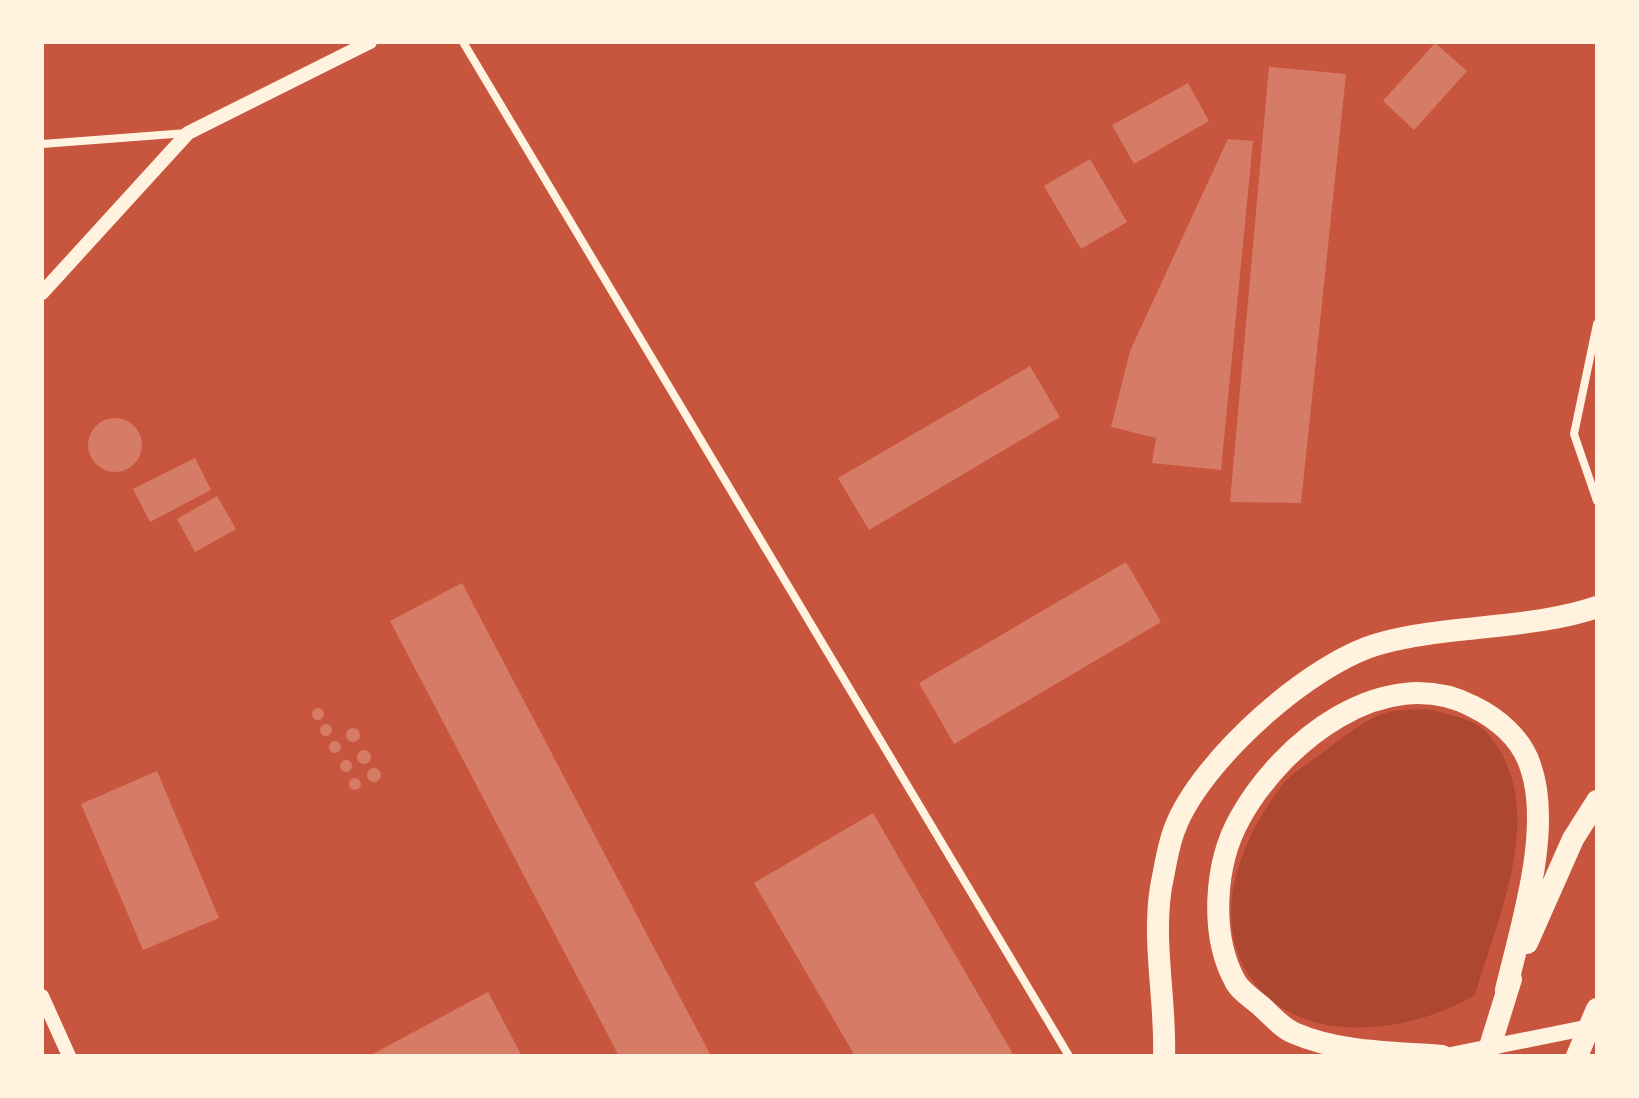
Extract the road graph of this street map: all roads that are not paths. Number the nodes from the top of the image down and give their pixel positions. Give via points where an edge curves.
1 (370, 42) edge
2 (463, 42) edge
3 (188, 133) junction
4 (42, 144) edge
5 (42, 293) edge
6 (1597, 324) edge
7 (1597, 501) edge
8 (1597, 607) edge
9 (1597, 801) edge
10 (1506, 990) junction
11 (42, 996) edge
12 (1597, 1009) edge
13 (1597, 1026) edge
14 (69, 1056) edge
15 (1069, 1056) edge
16 (1164, 1056) edge
17 (1444, 1056) edge
18 (1487, 1056) edge
19 (1577, 1056) edge

1 - 3 street
2 - 15 street
3 - 4 street
3 - 5 street
6 - 7 street via 1574,434
8 - 16 highway via 1380,643 1317,675 1256,718 1207,774 1175,827 1161,889 1158,944
9 - 10 highway via 1573,839
10 - 17 highway via 1538,843 1530,765 1512,734 1492,715 1459,699 1423,691 1373,699 1318,728 1239,818 1219,901 1220,944 1236,984 1290,1032 1332,1046
10 - 18 highway
11 - 14 street
12 - 19 highway
13 - 17 main road

